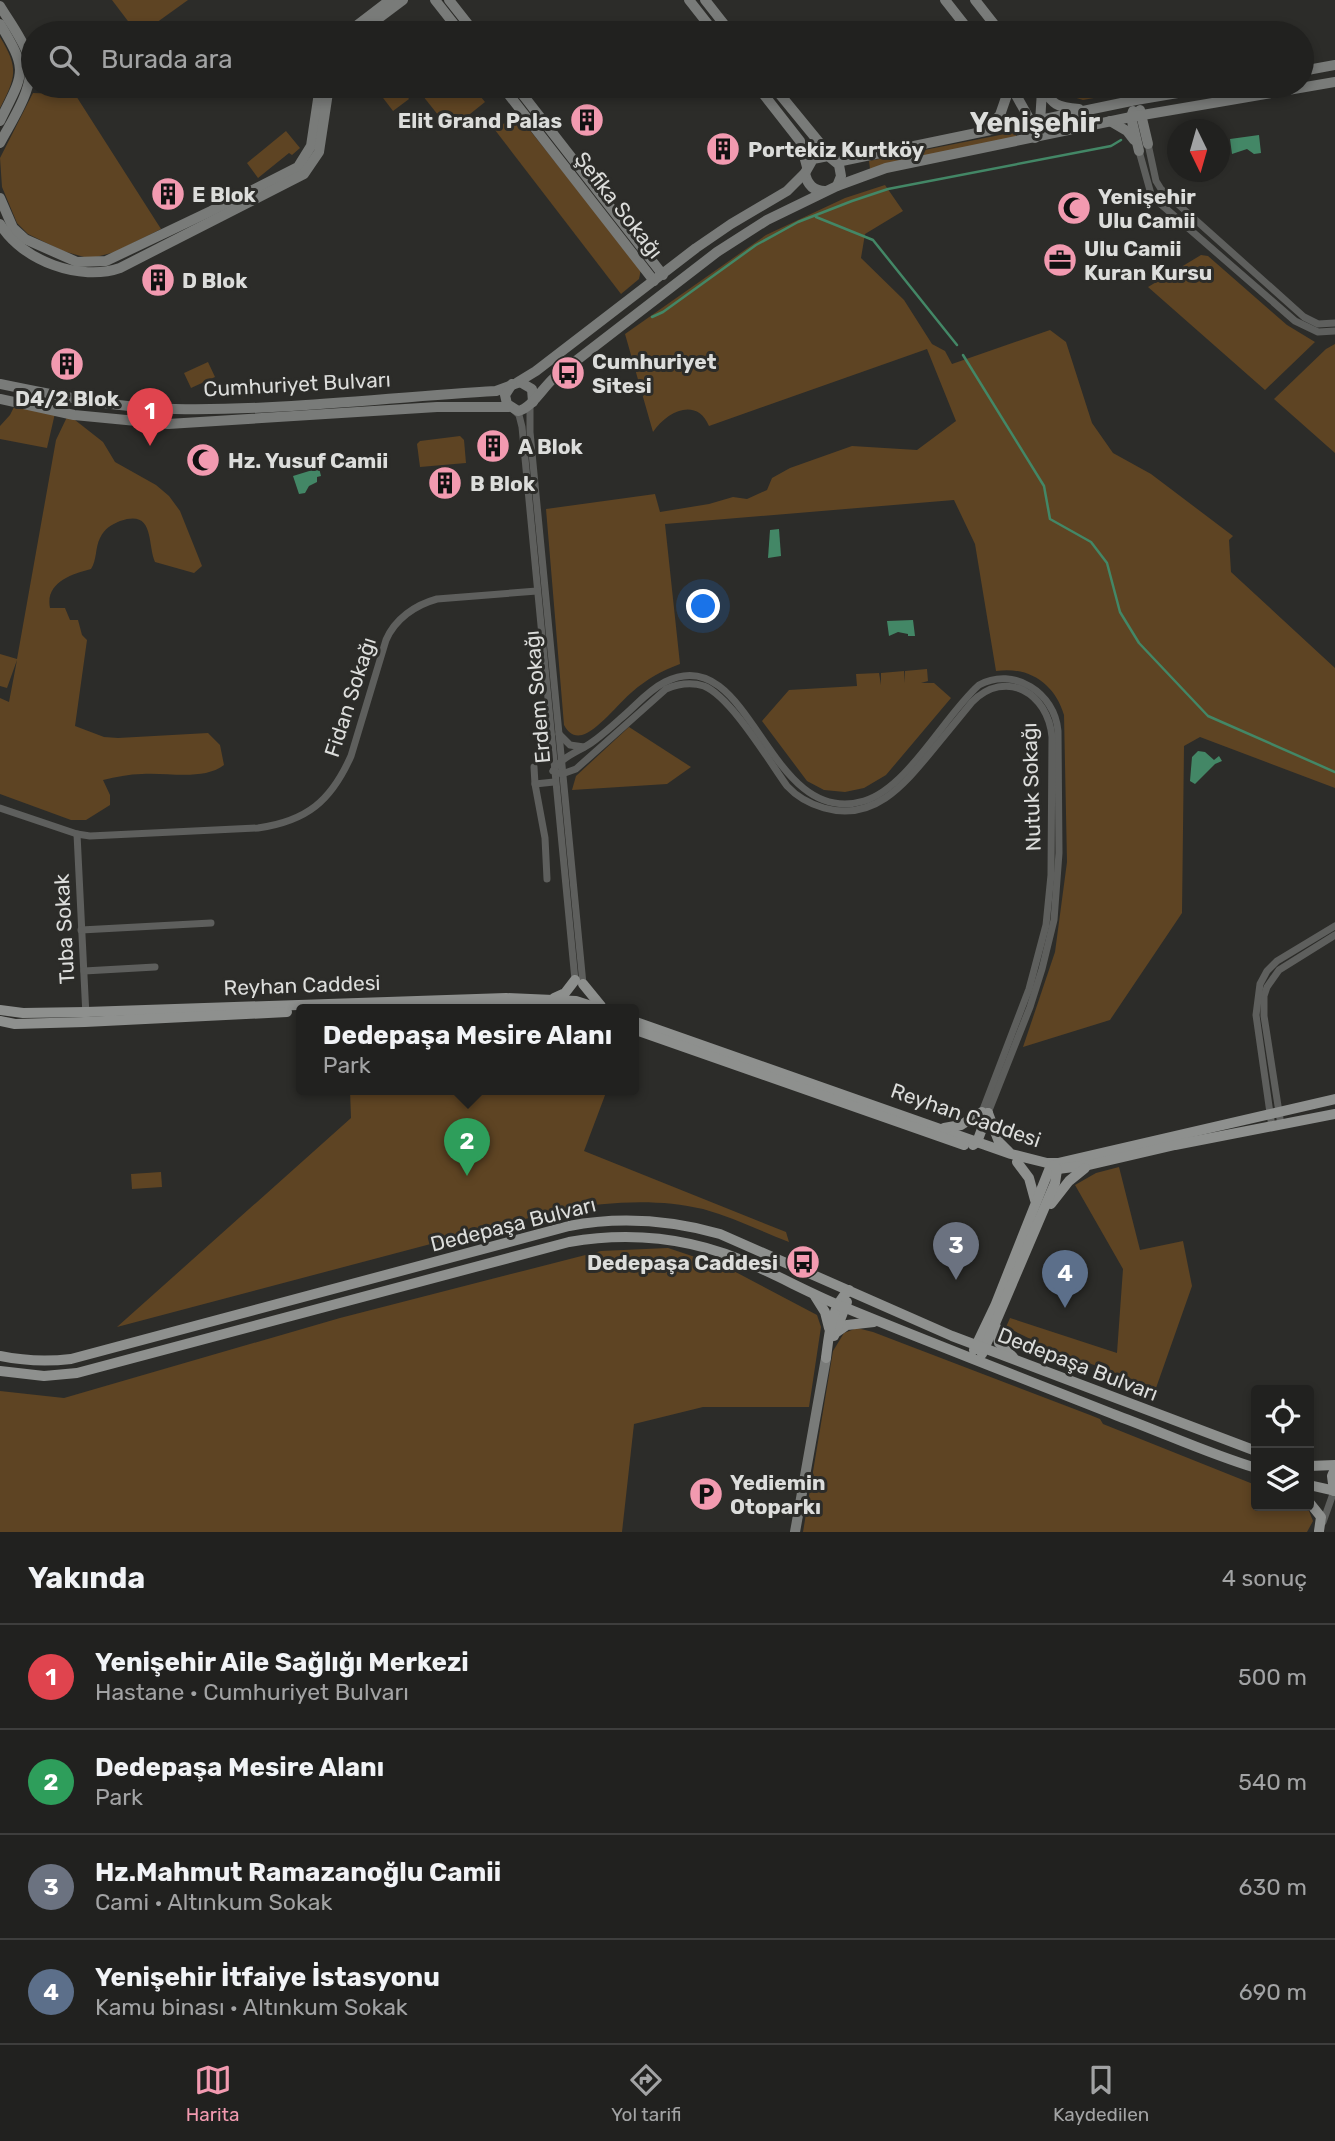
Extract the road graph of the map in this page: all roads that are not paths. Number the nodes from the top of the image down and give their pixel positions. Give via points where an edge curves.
1 (390, 0) edge
2 (403, 0) edge
3 (435, 0) edge
4 (449, 0) edge
5 (689, 0) edge
6 (705, 0) edge
7 (945, 0) edge
8 (975, 0) edge
9 (0, 6) edge
10 (363, 21) edge
11 (375, 21) edge
12 (452, 21) edge
13 (466, 21) edge
14 (706, 21) edge
15 (722, 21) edge
16 (962, 21) edge
17 (992, 21) edge
18 (0, 24) edge
19 (21, 42) edge
20 (1335, 65) edge
21 (1314, 69) edge
22 (1335, 82) edge
23 (1314, 86) edge
24 (23, 98) edge
25 (319, 98) edge
26 (326, 98) edge
27 (512, 98) edge
28 (525, 98) edge
29 (766, 98) edge
30 (783, 98) edge
31 (1006, 98) edge
32 (1020, 98) edge
33 (1039, 98) edge
34 (1048, 98) edge
35 (1148, 98) edge
36 (1241, 98) edge
37 (1136, 100) junction
38 (1090, 110) junction
39 (1164, 111) junction
40 (1143, 114) junction
41 (1131, 117) junction
42 (0, 121) edge
43 (1036, 121) junction
44 (1110, 121) junction
45 (318, 132) junction
46 (983, 132) junction
47 (1035, 138) junction
48 (0, 143) edge
49 (1143, 147) junction
50 (835, 161) junction
51 (806, 170) junction
52 (837, 186) junction
53 (825, 191) junction
54 (0, 198) edge
55 (214, 216) junction
56 (0, 225) edge
57 (659, 278) junction
58 (670, 289) junction
59 (1335, 323) edge
60 (1335, 331) edge
61 (515, 383) junction
62 (0, 384) edge
63 (436, 396) junction
64 (0, 399) edge
65 (77, 400) junction
66 (323, 403) junction
67 (531, 404) junction
68 (437, 407) junction
69 (511, 408) junction
70 (326, 414) junction
71 (74, 415) junction
72 (537, 591) junction
73 (558, 734) junction
74 (585, 747) junction
75 (561, 761) junction
76 (534, 767) dead end
77 (553, 771) junction
78 (562, 774) junction
79 (554, 782) junction
80 (535, 784) junction
81 (0, 808) edge
82 (77, 834) junction
83 (547, 879) dead end
84 (211, 923) dead end
85 (1335, 926) edge
86 (81, 930) junction
87 (1335, 935) edge
88 (155, 967) dead end
89 (84, 971) junction
90 (579, 982) junction
91 (549, 1000) junction
92 (375, 1004) edge
93 (566, 1004) edge
94 (578, 1004) edge
95 (599, 1004) edge
96 (296, 1008) edge
97 (0, 1010) edge
98 (296, 1012) edge
99 (85, 1017) junction
100 (0, 1021) edge
101 (639, 1023) edge
102 (639, 1031) edge
103 (1335, 1099) edge
104 (1274, 1112) junction
105 (985, 1113) junction
106 (1335, 1114) edge
107 (1276, 1126) junction
108 (942, 1129) junction
109 (973, 1143) junction
110 (1014, 1158) junction
111 (1089, 1165) junction
112 (1053, 1168) junction
113 (1035, 1203) junction
114 (1041, 1218) junction
115 (849, 1290) junction
116 (813, 1294) junction
117 (841, 1306) junction
118 (881, 1322) junction
119 (990, 1325) junction
120 (832, 1333) junction
121 (952, 1336) junction
122 (981, 1347) junction
123 (0, 1356) edge
124 (826, 1358) joint
125 (973, 1360) junction
126 (1020, 1363) junction
127 (0, 1371) edge
128 (1251, 1449) edge
129 (1213, 1455) junction
130 (1251, 1466) edge
131 (1314, 1466) edge
132 (1335, 1467) edge
133 (1251, 1474) edge
134 (1314, 1486) edge
135 (1335, 1491) edge
136 (1314, 1508) edge
137 (1335, 1508) edge
138 (795, 1532) edge
139 (1319, 1532) edge

1 - 10 street
2 - 11 street
3 - 12 street
4 - 13 street
5 - 14 street
6 - 15 street
7 - 16 street
8 - 17 street
9 - 19 street
18 - 42 street via 18,54 21,73
20 - 21 street
22 - 23 street
24 - 48 street
25 - 45 street
26 - 45 street
27 - 57 street, Şefika Sokağı
28 - 57 street, Şefika Sokağı
29 - 51 street via 800,141
30 - 50 street
31 - 46 street via 1000,115
32 - 43 street
33 - 43 street
34 - 38 street via 1058,107
35 - 37 street, Cumhuriyet Bulvarı
36 - 39 street
37 - 38 street, Cumhuriyet Bulvarı
37 - 40 street
37 - 41 street
38 - 43 street, Cumhuriyet Bulvarı
39 - 40 street
39 - 49 street via 1152,121
40 - 41 street
40 - 49 street
41 - 44 street
41 - 49 street
43 - 46 street, Cumhuriyet Bulvarı
43 - 47 street
44 - 47 street
44 - 49 street
45 - 55 street via 298,166
46 - 50 street, Cumhuriyet Bulvarı
47 - 52 street via 886,168
49 - 59 street via 1161,189 1304,317 1318,324
49 - 60 street via 1156,200 1295,321 1318,332
50 - 51 street, Cumhuriyet Bulvarı via 817,156
50 - 52 street via 841,176
51 - 53 street via 810,186
51 - 57 street, Cumhuriyet Bulvarı via 788,191 731,224
52 - 53 street
53 - 58 street via 717,252
54 - 55 street via 13,228 25,239 66,259 87,263 106,261
55 - 56 street via 120,268 88,274 64,269 29,251
57 - 58 street, Şefika Sokağı
57 - 61 street, Cumhuriyet Bulvarı
58 - 67 street via 555,377
61 - 63 street, Cumhuriyet Bulvarı via 496,391
61 - 67 street via 525,383 531,389
61 - 69 street via 505,395
62 - 65 street, Cumhuriyet Bulvarı
63 - 66 street, Cumhuriyet Bulvarı
63 - 68 street
64 - 71 street, Cumhuriyet Bulvarı
65 - 66 street, Cumhuriyet Bulvarı via 177,409
65 - 71 street
66 - 70 street
67 - 69 street via 523,410
67 - 73 street, Erdem Sokağı
68 - 69 street, Cumhuriyet Bulvarı
68 - 70 street, Cumhuriyet Bulvarı
69 - 72 street, Erdem Sokağı via 522,427
70 - 71 street, Cumhuriyet Bulvarı via 168,424
72 - 77 street, Erdem Sokağı
72 - 82 street, Fidan Sokağı via 437,599 399,620 386,640 344,772 327,798 296,819 258,828
73 - 74 street via 570,745
73 - 75 street, Erdem Sokağı
74 - 75 street, Nutuk Sokağı
74 - 105 street, Nutuk Sokağı via 665,682 704,678 732,697 798,786 827,801 857,803 897,780 979,685 1011,679 1038,691 1051,706 1058,731 1059,853 1054,920 1030,1007
75 - 77 street, Nutuk Sokağı
75 - 78 street, Erdem Sokağı
76 - 80 street
77 - 78 street
77 - 79 street, Erdem Sokağı
78 - 90 street, Erdem Sokağı
78 - 105 street, Nutuk Sokağı via 576,769 659,694 674,686 694,684 723,699 798,796 827,810 858,810 887,798 904,784 983,692 1011,687 1034,696 1047,712 1052,737 1049,905 1036,967
79 - 80 street
79 - 90 street, Erdem Sokağı
80 - 83 street
81 - 82 street, Fidan Sokağı
82 - 86 street, Tuba Sokak
84 - 86 street
85 - 104 street via 1277,961 1260,984 1256,1015
86 - 89 street, Tuba Sokak
87 - 104 street via 1286,964 1267,987 1264,1016
88 - 89 street
89 - 99 street, Tuba Sokak
90 - 91 main road
90 - 94 main road
90 - 95 main road
91 - 92 main road, Reyhan Caddesi
91 - 93 main road, Reyhan Caddesi
96 - 99 main road, Reyhan Caddesi
97 - 99 main road, Reyhan Caddesi
98 - 99 main road, Reyhan Caddesi
99 - 100 main road, Reyhan Caddesi via 15,1024
101 - 108 main road, Reyhan Caddesi
102 - 109 main road
103 - 104 main road, Reyhan Caddesi
104 - 107 street
104 - 112 main road, Reyhan Caddesi
105 - 108 main road
105 - 109 main road
105 - 110 main road via 999,1142
106 - 107 main road, Reyhan Caddesi
107 - 111 main road, Reyhan Caddesi
108 - 109 main road, Reyhan Caddesi
109 - 110 main road
110 - 112 main road
110 - 113 main road via 1029,1178
111 - 112 main road, Reyhan Caddesi
111 - 114 main road via 1062,1188
112 - 113 main road
112 - 114 main road via 1055,1183
113 - 119 main road
114 - 119 main road
115 - 117 main road
115 - 121 main road, Dedepaşa Bulvarı
115 - 123 main road, Dedepaşa Bulvarı via 696,1227 599,1221 71,1359 33,1361
116 - 117 main road, Dedepaşa Bulvarı
116 - 120 main road
116 - 127 main road, Dedepaşa Bulvarı via 705,1247 663,1238 607,1237 569,1242 77,1373 44,1376
117 - 118 main road, Dedepaşa Bulvarı
117 - 120 main road
118 - 120 main road via 847,1325
118 - 125 main road, Dedepaşa Bulvarı
119 - 121 main road
119 - 122 main road
119 - 126 main road via 999,1343
120 - 124 main road
121 - 122 main road, Dedepaşa Bulvarı
122 - 125 main road via 972,1354
122 - 126 main road, Dedepaşa Bulvarı
124 - 138 street
125 - 129 main road, Dedepaşa Bulvarı
126 - 128 main road, Dedepaşa Bulvarı
129 - 130 main road, Dedepaşa Bulvarı
129 - 133 main road
131 - 132 main road
132 - 135 main road
134 - 135 main road
135 - 139 street
136 - 139 main road via 1321,1517
137 - 139 street

